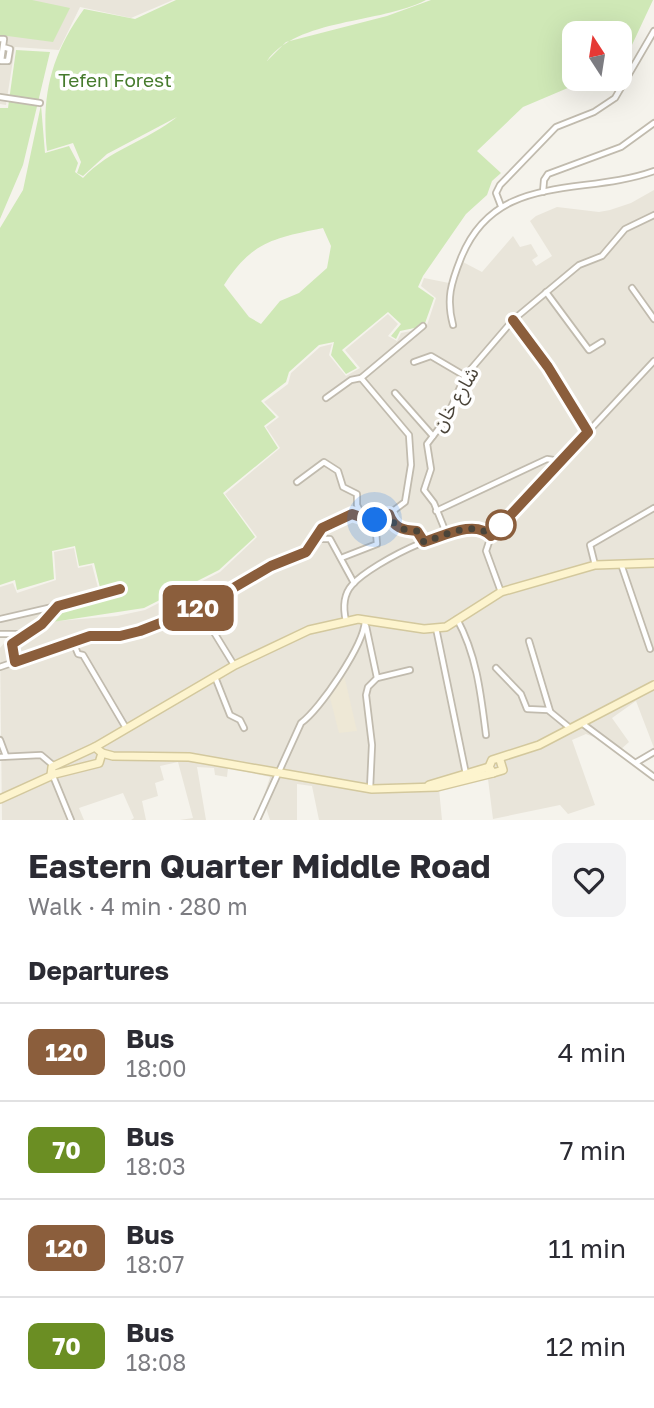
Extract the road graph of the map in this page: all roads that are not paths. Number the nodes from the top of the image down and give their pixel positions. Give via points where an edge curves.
1 (654, 31) edge
2 (0, 39) edge
3 (3, 47) dead end
4 (0, 97) edge
5 (40, 103) dead end
6 (654, 123) edge
7 (654, 171) edge
8 (543, 192) junction
9 (501, 206) junction
10 (654, 215) edge
11 (632, 288) dead end
12 (546, 292) junction
13 (654, 319) edge
14 (513, 320) junction
15 (453, 325) dead end
16 (423, 326) dead end
17 (602, 342) dead end
18 (414, 362) dead end
19 (653, 364) edge
20 (465, 376) junction
21 (361, 379) junction
22 (395, 393) dead end
23 (326, 398) dead end
24 (588, 432) junction
25 (433, 436) junction
26 (561, 461) junction
27 (297, 482) dead end
28 (654, 509) edge
29 (436, 511) junction
30 (389, 514) junction
31 (364, 518) junction
32 (375, 520) junction
33 (447, 535) junction
34 (491, 536) junction
35 (316, 539) junction
36 (424, 542) junction
37 (341, 558) junction
38 (654, 563) edge
39 (621, 564) junction
40 (595, 565) junction
41 (354, 583) junction
42 (120, 589) dead end
43 (500, 592) junction
44 (58, 606) junction
45 (199, 608) junction
46 (0, 619) edge
47 (457, 619) junction
48 (346, 621) junction
49 (365, 622) junction
50 (436, 628) junction
51 (0, 634) edge
52 (24, 634) junction
53 (529, 641) dead end
54 (73, 642) junction
55 (650, 649) dead end
56 (15, 662) junction
57 (234, 665) junction
58 (0, 667) edge
59 (496, 668) dead end
60 (410, 670) dead end
61 (215, 677) junction
62 (377, 678) junction
63 (654, 687) edge
64 (550, 712) junction
65 (583, 724) junction
66 (126, 728) junction
67 (244, 728) dead end
68 (570, 728) junction
69 (486, 735) dead end
70 (0, 740) edge
71 (95, 747) junction
72 (654, 752) edge
73 (102, 753) junction
74 (3, 756) edge
75 (197, 759) junction
76 (500, 760) junction
77 (637, 762) junction
78 (99, 763) junction
79 (504, 768) junction
80 (51, 770) junction
81 (491, 770) junction
82 (279, 774) junction
83 (467, 775) junction
84 (654, 778) edge
85 (425, 787) junction
86 (370, 789) junction
87 (0, 794) edge
88 (0, 799) edge
89 (71, 820) edge
90 (257, 820) edge

1 - 9 street via 615,98 594,113 556,127 500,185 496,193
2 - 3 street
4 - 5 street
6 - 8 street via 621,147 548,174
7 - 8 street
8 - 9 street via 519,196
9 - 15 street via 475,229 462,256 447,305
10 - 12 street, شارع خان via 625,229 602,256 579,265
11 - 13 street
12 - 14 street, شارع خان
12 - 17 street via 589,350
14 - 20 street, شارع خان
14 - 24 street
16 - 21 street
18 - 20 street via 431,356
19 - 24 street
20 - 25 street, شارع خان
21 - 23 street via 351,380
21 - 30 street via 409,435 411,465 405,502
22 - 25 street
24 - 26 street
25 - 29 street, شارع خان via 427,444 432,469 424,490
26 - 29 street via 547,459
26 - 34 street
27 - 31 street via 324,462 338,471 343,487 357,494
28 - 40 street via 590,545
29 - 33 street, شارع خان
30 - 32 street
30 - 36 street via 399,529 417,531
31 - 32 street
31 - 35 street via 352,514 322,528
32 - 37 street via 376,544
33 - 34 street via 473,527
33 - 36 street
34 - 43 street via 486,551
35 - 37 street via 330,539
35 - 45 street via 306,552 271,566
36 - 41 street
37 - 41 street
38 - 39 street
39 - 40 street
39 - 55 street
40 - 43 street
41 - 48 street via 344,604
42 - 44 street
43 - 47 street
44 - 46 street
44 - 52 street via 42,624
45 - 54 street via 140,631
45 - 57 street
47 - 50 street
47 - 69 street via 469,641 480,681
48 - 49 street
48 - 57 street via 290,637
49 - 50 street
49 - 62 street
49 - 82 street via 365,633 350,661 312,715 301,723
50 - 83 street
51 - 52 street
52 - 56 street via 12,644
53 - 64 street
54 - 56 street
54 - 66 street
56 - 58 street
57 - 61 street
59 - 64 street via 521,694 527,709
60 - 62 street
61 - 66 street
61 - 67 street via 230,715
62 - 86 street via 366,695 372,745
63 - 65 street
63 - 68 street
64 - 68 street
65 - 77 street
65 - 79 street
66 - 71 street
68 - 76 street
70 - 74 street
71 - 73 street
71 - 80 street
72 - 77 street
73 - 75 street
73 - 78 street
74 - 80 street via 37,755
75 - 78 street
75 - 82 street
76 - 79 street
76 - 81 street via 492,761
77 - 84 street
78 - 80 street
79 - 81 street via 500,774
80 - 87 street
80 - 88 street
80 - 89 street
81 - 83 street
81 - 85 street
82 - 86 street
82 - 90 street
83 - 85 street
85 - 86 street

